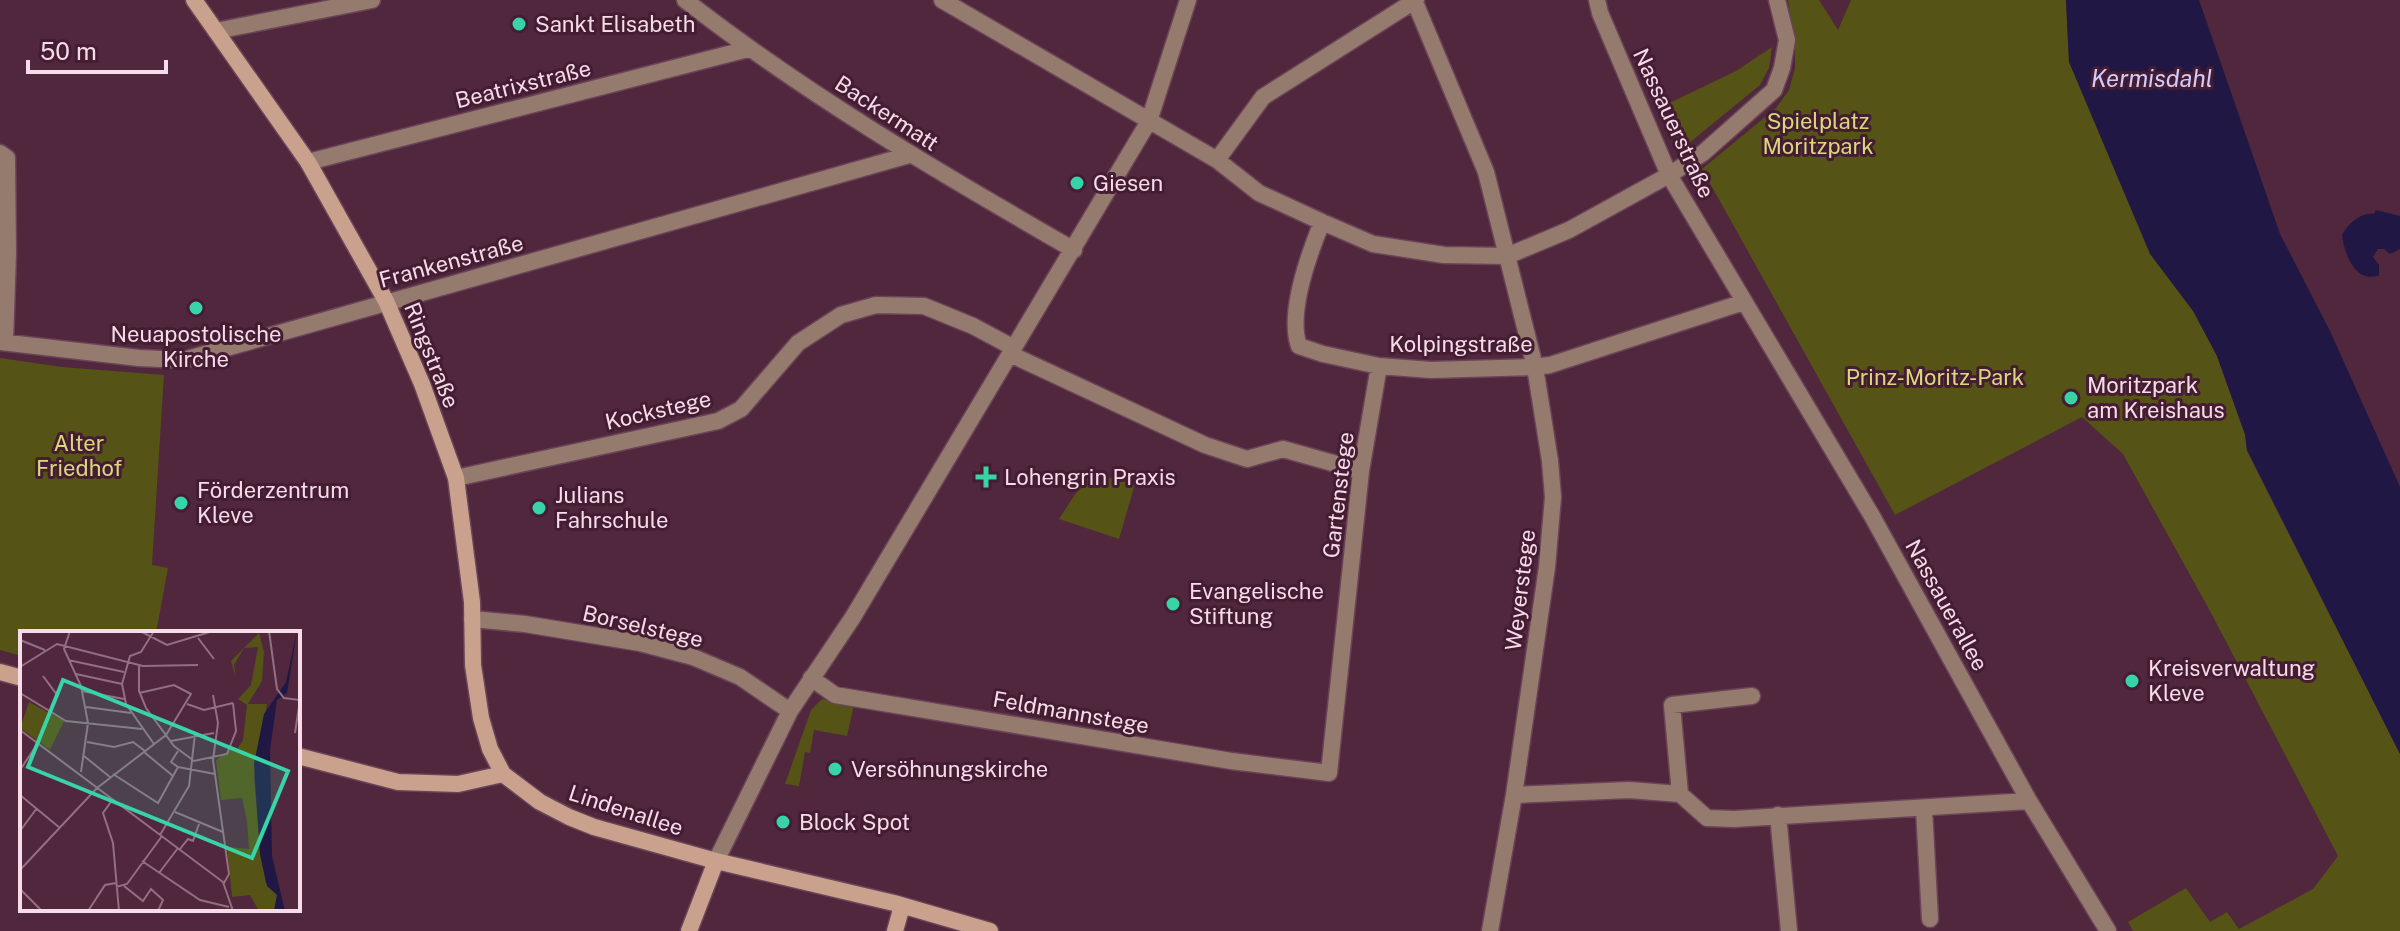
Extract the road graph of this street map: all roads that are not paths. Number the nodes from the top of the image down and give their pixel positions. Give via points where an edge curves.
1 (194, 0) edge
2 (372, 0) edge
3 (685, 0) edge
4 (942, 0) edge
5 (1188, 0) edge
6 (1415, 0) edge
7 (1597, 0) edge
8 (1777, 0) edge
9 (216, 31) junction
10 (748, 49) junction
11 (1149, 121) junction
12 (909, 155) junction
13 (4, 156) edge
14 (1217, 160) junction
15 (308, 162) junction
16 (1669, 175) junction
17 (1322, 222) junction
18 (1074, 250) junction
19 (1507, 256) junction
20 (386, 301) junction
21 (1744, 302) junction
22 (2, 342) edge
23 (1012, 351) junction
24 (1379, 366) junction
25 (1535, 367) junction
26 (1361, 471) junction
27 (456, 478) junction
28 (472, 619) junction
29 (811, 678) junction
30 (1752, 696) dead end
31 (790, 711) junction
32 (300, 757) edge
33 (1329, 773) joint
34 (503, 774) junction
35 (1680, 794) junction
36 (1514, 795) junction
37 (2029, 801) junction
38 (1924, 809) junction
39 (1778, 815) junction
40 (716, 861) junction
41 (902, 906) junction
42 (1930, 919) dead end
43 (689, 931) edge
44 (895, 931) edge
45 (990, 931) edge
46 (1490, 931) edge
47 (1789, 931) edge
48 (2108, 931) edge

1 - 9 main road, Ringstraße
2 - 9 street
3 - 10 street, Backermatt
4 - 11 street
5 - 11 street
6 - 14 street via 1263,97
6 - 19 street, Weyerstege via 1486,172
7 - 16 street, Nassauerstraße
8 - 16 street via 1787,40 1774,90 1703,153
9 - 15 main road, Ringstraße
10 - 12 street, Backermatt
10 - 15 street, Beatrixstraße
11 - 14 street
11 - 18 street
12 - 18 street, Backermatt
12 - 20 street, Frankenstraße
13 - 22 street via 8,253
14 - 17 street via 1259,193
15 - 20 main road, Ringstraße
16 - 19 street via 1569,230
16 - 21 street, Nassauerstraße
17 - 19 street via 1373,244 1444,255
17 - 24 street, Kolpingstraße via 1307,259 1294,331 1299,346
18 - 23 street
19 - 25 street, Weyerstege
20 - 22 street, Frankenstraße via 184,360
20 - 27 main road, Ringstraße
21 - 25 street, Kolpingstraße
21 - 37 street, Nassauerallee via 1872,516
23 - 26 street via 1205,445 1247,459 1283,449
23 - 27 street, Kockstege via 973,326 924,306 876,305 841,315 798,343 741,409 718,421
23 - 29 street
24 - 25 street, Kolpingstraße
24 - 26 street, Gartenstege
25 - 36 street, Weyerstege via 1553,497
26 - 33 street, Gartenstege
27 - 28 main road, Ringstraße
28 - 31 street, Borselstege via 640,643 693,657 740,677
28 - 34 main road, Ringstraße via 481,718
29 - 31 street
29 - 33 street, Feldmannstege via 835,695
30 - 35 street via 1672,705
31 - 40 street
32 - 34 main road via 398,782 458,784
34 - 40 main road, Lindenallee via 569,817
35 - 36 street via 1629,790
35 - 39 street via 1707,818
36 - 46 street, Weyerstege
37 - 38 street
37 - 48 street, Nassauerallee
38 - 39 street
38 - 42 street
39 - 47 street
40 - 41 main road, Lindenallee
40 - 43 main road
41 - 44 main road
41 - 45 main road, Lindenallee

